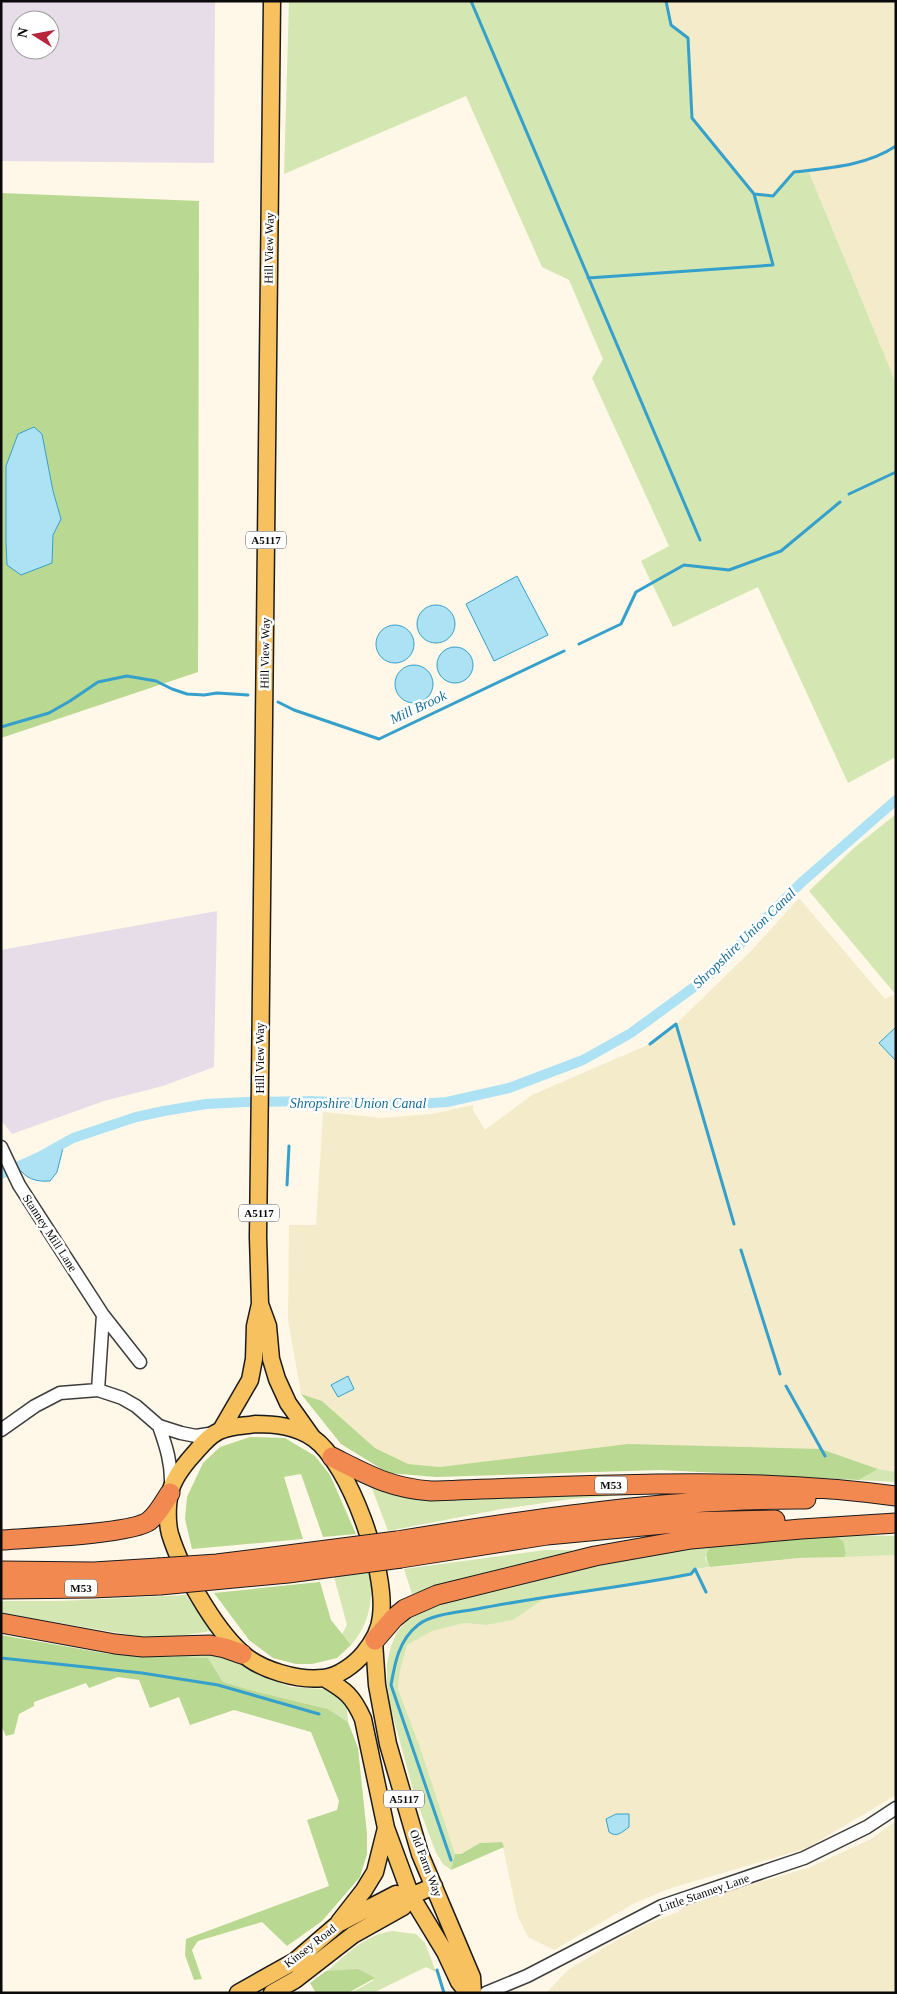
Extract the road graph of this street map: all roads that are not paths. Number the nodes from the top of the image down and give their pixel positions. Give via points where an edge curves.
1 (272, 1) edge
2 (2, 1148) edge
3 (260, 1304) junction
4 (103, 1315) junction
5 (140, 1362) dead end
6 (98, 1390) junction
7 (159, 1426) junction
8 (1, 1430) edge
9 (219, 1431) junction
10 (312, 1438) junction
11 (332, 1457) junction
12 (171, 1492) junction
13 (896, 1496) edge
14 (896, 1500) edge
15 (896, 1523) edge
16 (1, 1540) edge
17 (399, 1549) junction
18 (1, 1572) edge
19 (159, 1577) junction
20 (1, 1589) edge
21 (1, 1624) edge
22 (374, 1641) junction
23 (242, 1654) junction
24 (324, 1678) junction
25 (896, 1808) edge
26 (386, 1828) junction
27 (434, 1886) junction
28 (411, 1896) junction
29 (338, 1924) junction
30 (238, 1993) edge
31 (272, 1993) edge
32 (468, 1993) edge
33 (472, 1993) edge
34 (486, 1993) edge

1 - 3 main road, Hill View Way / A5117 via 258,1237
2 - 4 street, Stanney Mill Lane via 19,1185
3 - 9 main road, Hill View Way / A5117 via 250,1380
3 - 10 main road, Hill View Way / A5117 via 268,1326 277,1379 288,1403
4 - 5 street, Stanney Mill Lane
4 - 6 street
6 - 7 street via 136,1406
6 - 8 street via 60,1393
7 - 9 street via 196,1436
7 - 12 street via 171,1468
9 - 10 main road via 255,1424 278,1425
9 - 12 main road via 187,1462
10 - 11 main road
11 - 13 highway, M53 via 390,1484 423,1490 646,1484 791,1486
11 - 22 main road via 368,1533 378,1569 382,1616
12 - 16 highway via 148,1522 124,1529
12 - 23 main road via 168,1512 170,1533 199,1598
14 - 17 highway, M53 via 789,1499 685,1503 544,1518
15 - 17 highway, M53 via 802,1519 685,1522
15 - 22 highway, M53 via 691,1539 595,1556 437,1595 405,1609
17 - 19 highway, M53, bridge via 217,1564
18 - 19 highway, M53 via 94,1572
19 - 20 highway, M53
21 - 23 highway via 115,1644 210,1646
22 - 24 main road via 346,1669
22 - 27 main road, Old Farm Way / A5117 via 377,1685 388,1744 420,1854
23 - 24 main road via 286,1675
24 - 26 main road, Old Farm Way / A5117 via 346,1691 356,1702 363,1719
25 - 34 street, Little Stanney Lane via 867,1827 804,1858 662,1906 527,1976
26 - 28 main road, Old Farm Way / A5117
26 - 29 main road via 375,1872
27 - 28 main road, Kinsey Road
27 - 33 main road, Old Farm Way / A5117 via 472,1977
28 - 29 main road, Kinsey Road via 396,1894
28 - 31 main road, Kinsey Road via 402,1907 353,1935 295,1980
28 - 32 main road, Old Farm Way / A5117
29 - 30 main road, Kinsey Road via 295,1961

